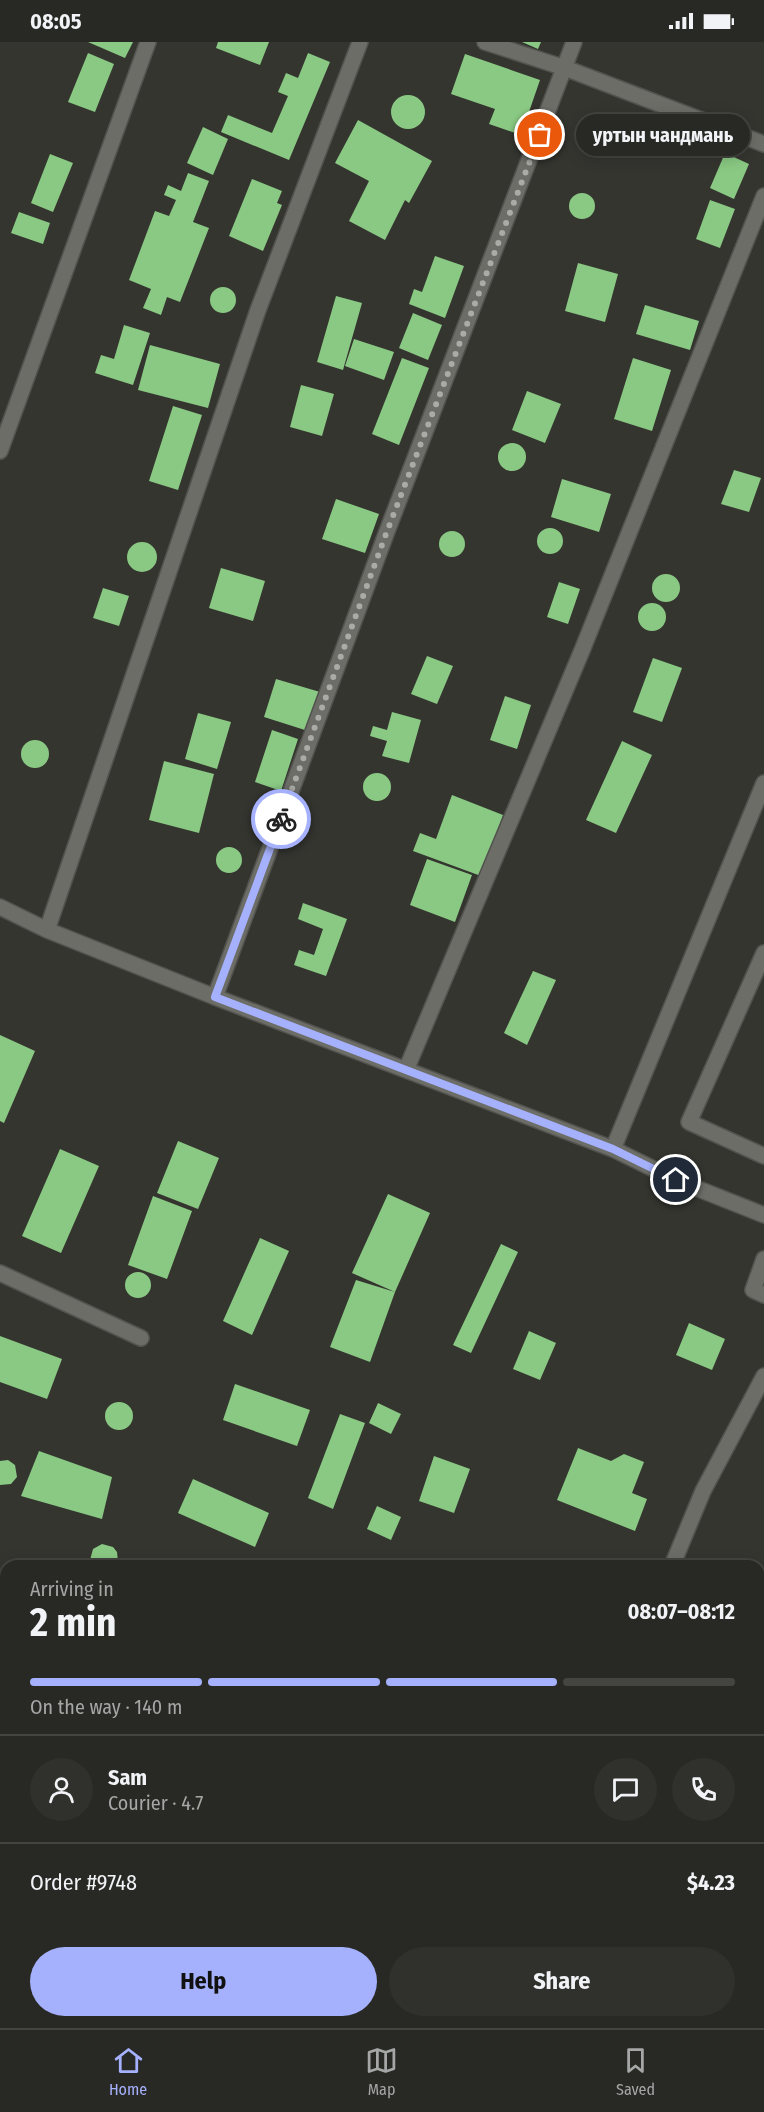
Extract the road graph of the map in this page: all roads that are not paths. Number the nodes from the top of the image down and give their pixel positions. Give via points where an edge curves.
1 (148, 42) edge
2 (360, 42) edge
3 (485, 42) edge
4 (574, 42) edge
5 (565, 68) junction
6 (764, 144) edge
7 (764, 196) edge
8 (0, 451) edge
9 (764, 783) edge
10 (0, 908) edge
11 (47, 930) junction
12 (764, 953) edge
13 (215, 997) junction
14 (406, 1070) junction
15 (613, 1149) junction
16 (764, 1156) edge
17 (764, 1215) edge
18 (764, 1259) edge
19 (0, 1273) edge
20 (764, 1295) edge
21 (141, 1338) dead end
22 (764, 1376) edge
23 (674, 1560) edge

1 - 8 street
2 - 11 street via 258,310
3 - 5 street
4 - 5 street
5 - 6 street
5 - 13 street via 386,534
7 - 14 street via 583,648
9 - 15 street
10 - 11 street
11 - 13 street
12 - 16 street via 689,1122
13 - 14 street
14 - 15 street
15 - 17 street via 676,1180
18 - 20 street via 753,1290
19 - 21 street
22 - 23 street via 703,1491

